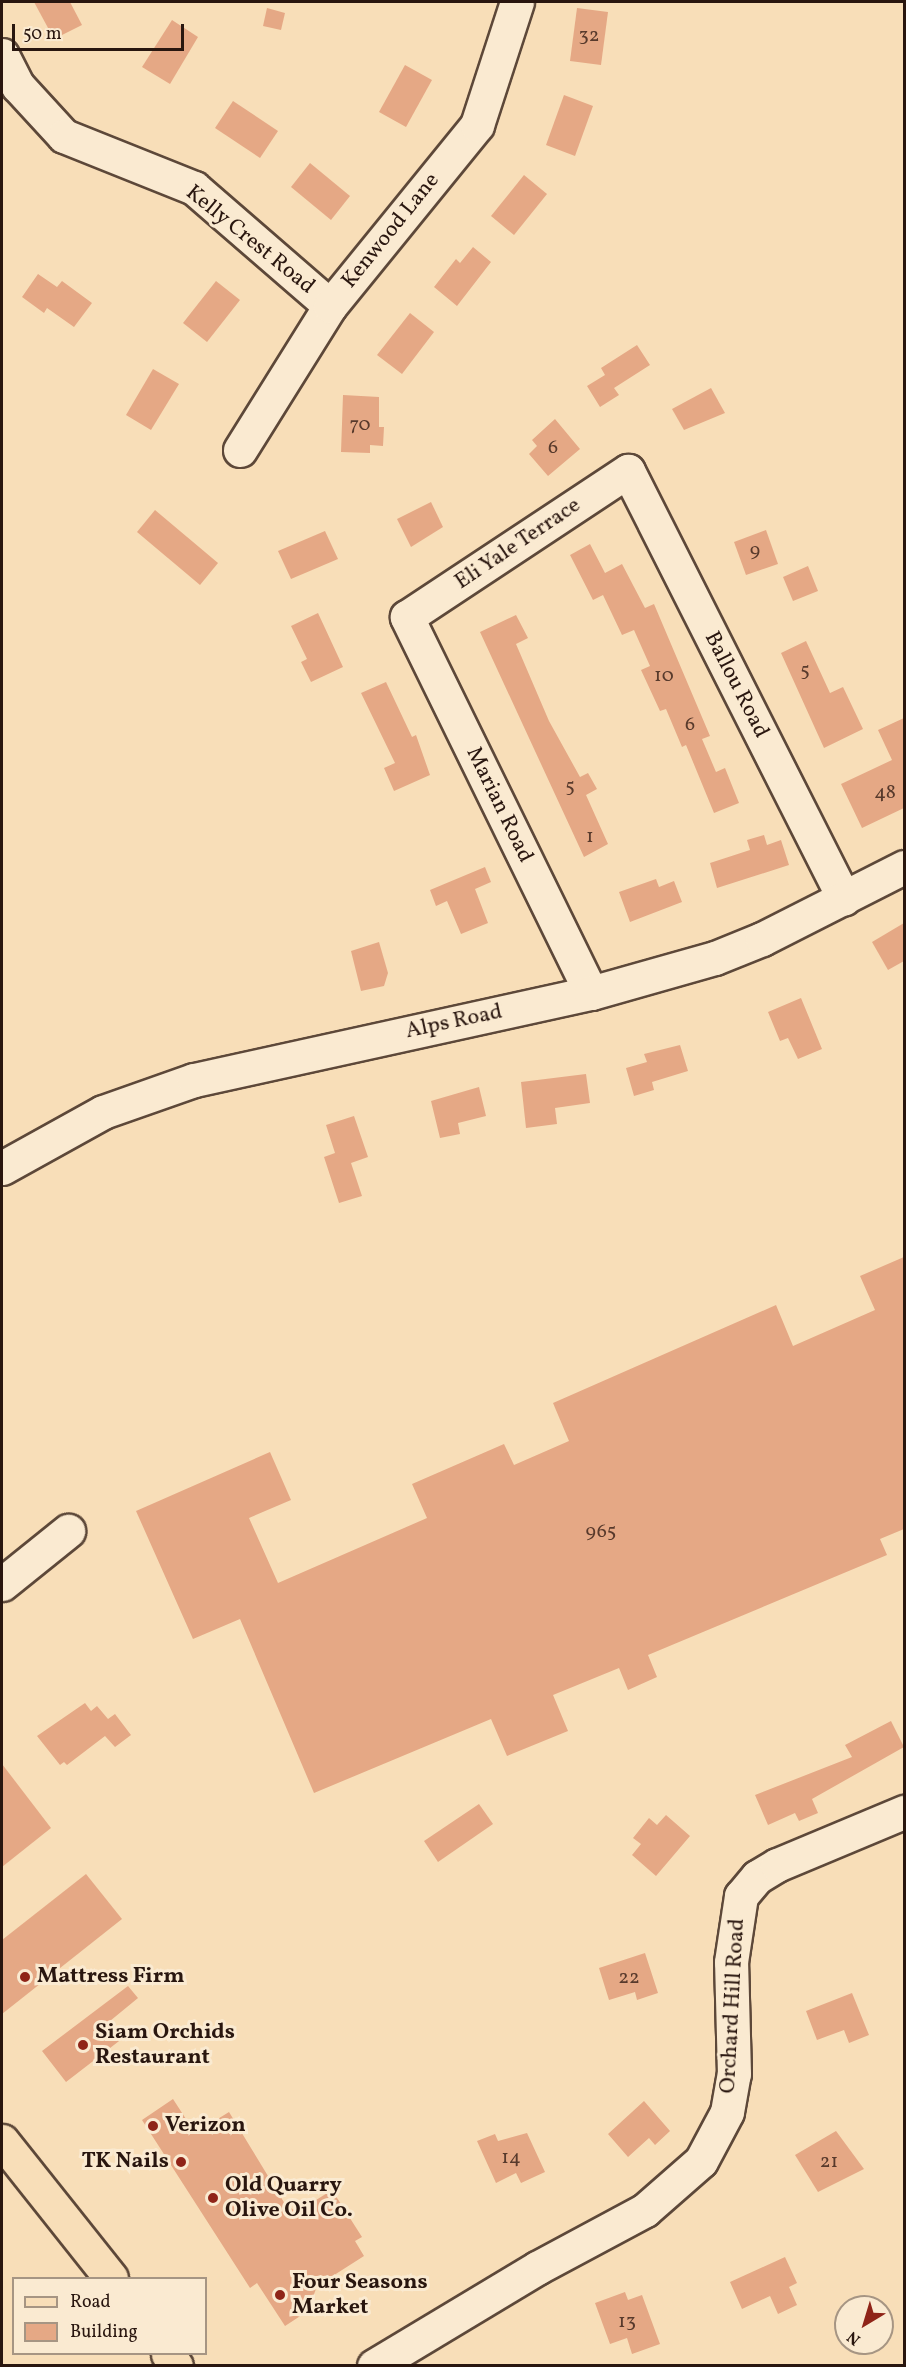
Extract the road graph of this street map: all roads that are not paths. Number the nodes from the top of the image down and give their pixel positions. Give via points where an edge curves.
1 (517, 2) edge
2 (2, 55) edge
3 (330, 306) junction
4 (240, 450) dead end
5 (628, 471) joint
6 (407, 617) joint
7 (904, 867) edge
8 (844, 898) junction
9 (591, 993) junction
10 (2, 1168) edge
11 (68, 1532) dead end
12 (2, 1584) edge
13 (904, 1812) edge
14 (2, 2140) edge
15 (110, 2277) edge
16 (374, 2366) edge

1 - 3 street, Kenwood Lane via 477,124
2 - 3 street, Kelly Crest Road via 18,86 64,136 194,188
3 - 4 street, Kenwood Lane
5 - 6 street, Eli Yale Terrace
5 - 8 street, Ballou Road
6 - 9 street, Marian Road
7 - 8 street, Alps Road
8 - 9 street, Alps Road via 715,958
9 - 10 street, Alps Road via 194,1080 103,1112
11 - 12 street
13 - 16 street, Orchard Hill Road via 777,1865 757,1877 741,1896 731,1962 734,2074 727,2112 701,2162 645,2210 537,2268
14 - 15 main road

